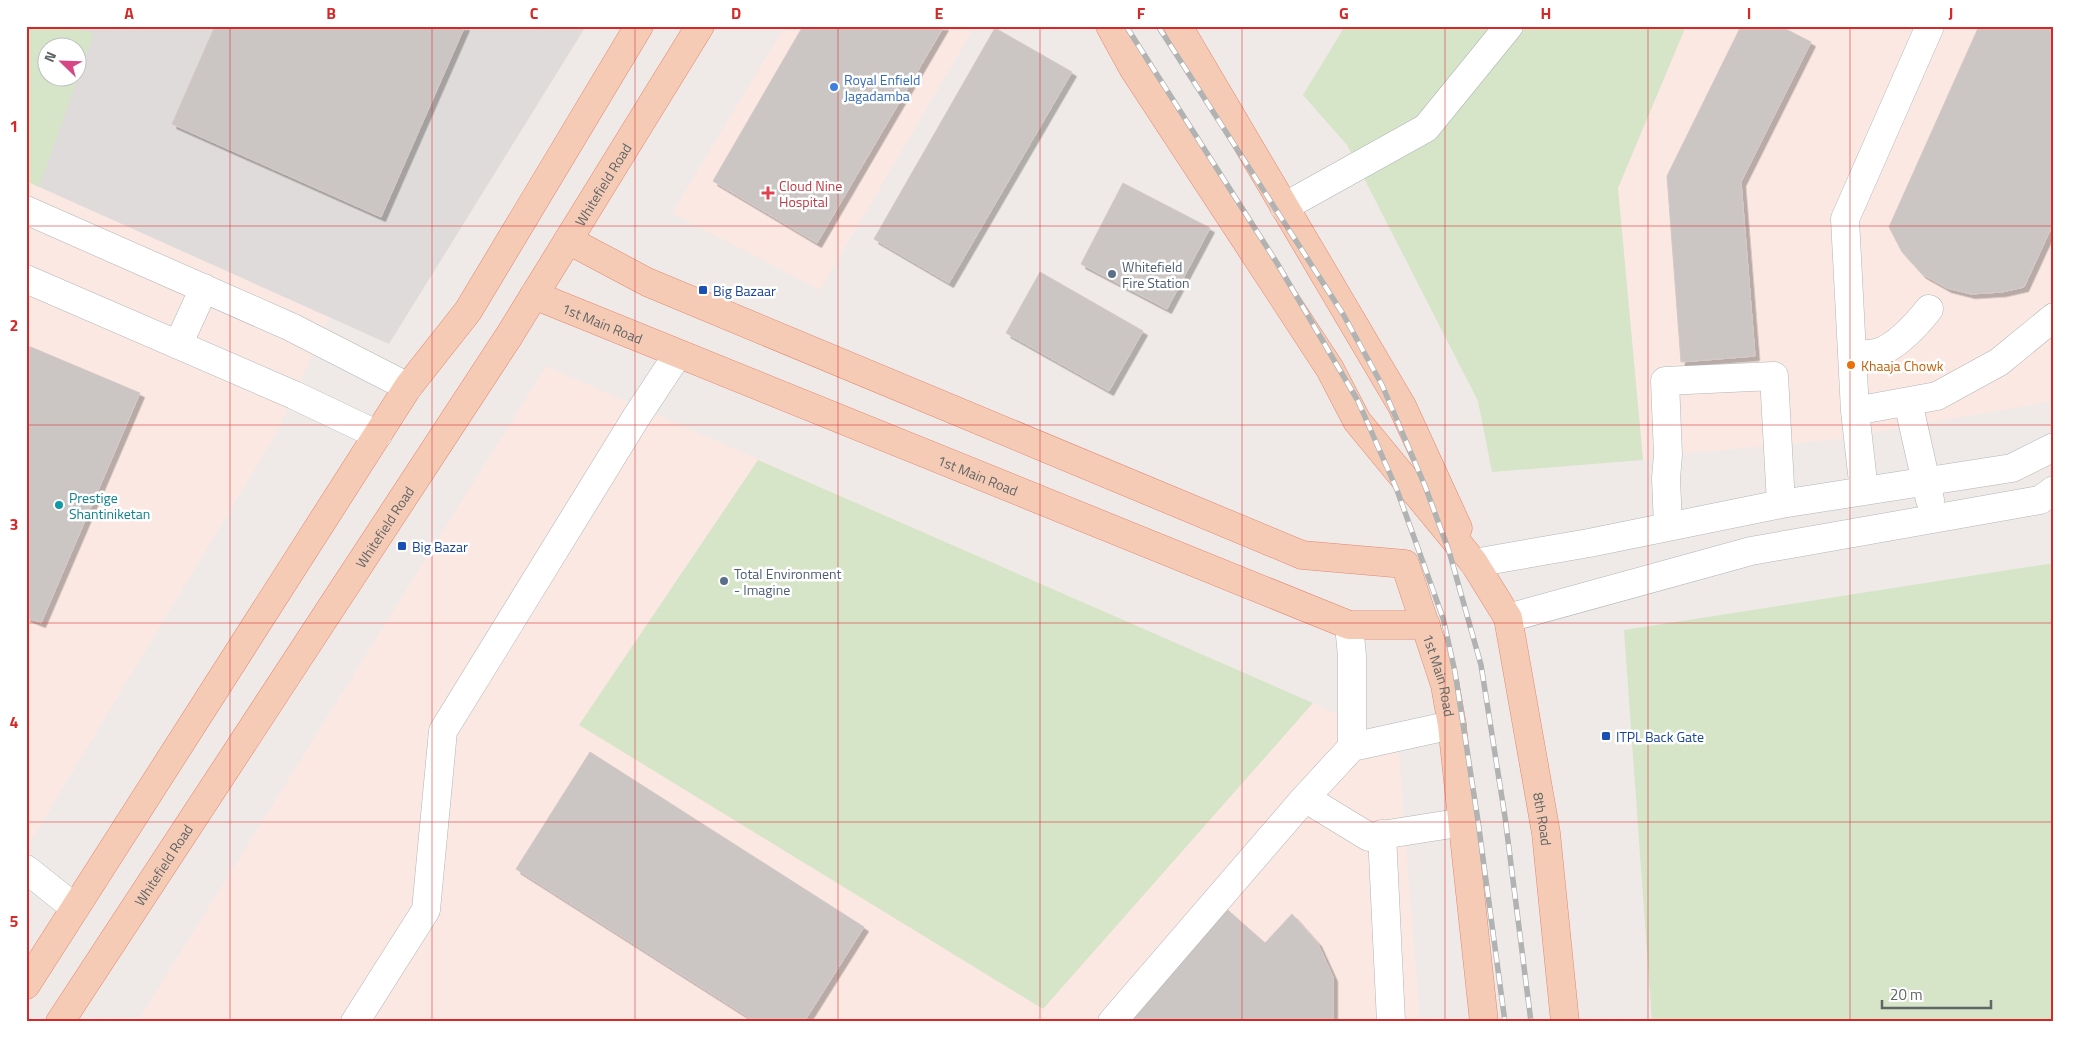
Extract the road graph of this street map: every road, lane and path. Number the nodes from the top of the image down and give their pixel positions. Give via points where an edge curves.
1 (639, 26) edge
2 (700, 26) edge
3 (1110, 26) edge
4 (1178, 26) edge
5 (1509, 26) edge
6 (1930, 26) edge
7 (1284, 207) junction
8 (26, 210) edge
9 (568, 240) junction
10 (26, 279) edge
11 (204, 288) junction
12 (534, 295) junction
13 (1930, 309) dead end
14 (2054, 317) edge
15 (178, 345) junction
16 (678, 354) junction
17 (1852, 354) junction
18 (408, 387) junction
19 (1908, 402) junction
20 (1855, 411) junction
21 (378, 435) junction
22 (2054, 447) edge
23 (1926, 482) junction
24 (2054, 490) edge
25 (1864, 491) junction
26 (1782, 504) junction
27 (1934, 520) junction
28 (1668, 526) junction
29 (1474, 563) junction
30 (1508, 618) junction
31 (1349, 625) junction
32 (1426, 625) junction
33 (1452, 725) junction
34 (1352, 747) junction
35 (1305, 798) junction
36 (1464, 822) junction
37 (1382, 834) junction
38 (26, 869) edge
39 (75, 908) junction
40 (26, 985) edge
41 (60, 1022) edge
42 (355, 1022) edge
43 (1112, 1022) edge
44 (1391, 1022) edge
45 (1484, 1022) edge
46 (1565, 1022) edge

1 - 18 main road via 468,311
2 - 9 main road, Whitefield Road
3 - 29 main road via 1133,68 1330,369 1357,421
4 - 7 main road
5 - 7 street via 1426,128
6 - 17 street via 1845,220
7 - 29 main road via 1402,406
8 - 11 street
9 - 12 main road, Whitefield Road
9 - 32 main road, 1st Main Road via 647,282 1302,555 1405,564
10 - 15 street
11 - 15 street
11 - 18 street via 319,340
12 - 16 main road, 1st Main Road
12 - 41 main road, Whitefield Road
13 - 17 street via 1888,348 1876,353
14 - 19 street via 1999,362 1937,396
15 - 21 street
16 - 31 main road, 1st Main Road
16 - 42 street via 443,731 426,910
17 - 20 street
18 - 21 main road
19 - 20 street
19 - 23 street
20 - 25 street
21 - 39 main road
22 - 23 street via 2012,468
23 - 25 street
23 - 27 street
24 - 27 street via 2040,500
25 - 26 street
26 - 28 street
26 - 28 street via 1774,376 1664,381
27 - 30 street via 1751,551
28 - 29 street
29 - 30 main road
30 - 46 main road, 8th Road via 1546,833
31 - 32 main road, 1st Main Road
31 - 34 street
32 - 33 main road, 1st Main Road via 1445,685
33 - 34 street
33 - 36 main road
34 - 35 street
35 - 37 street via 1368,837
35 - 43 street
36 - 37 street
36 - 45 main road
37 - 44 street
38 - 39 street
39 - 40 main road

